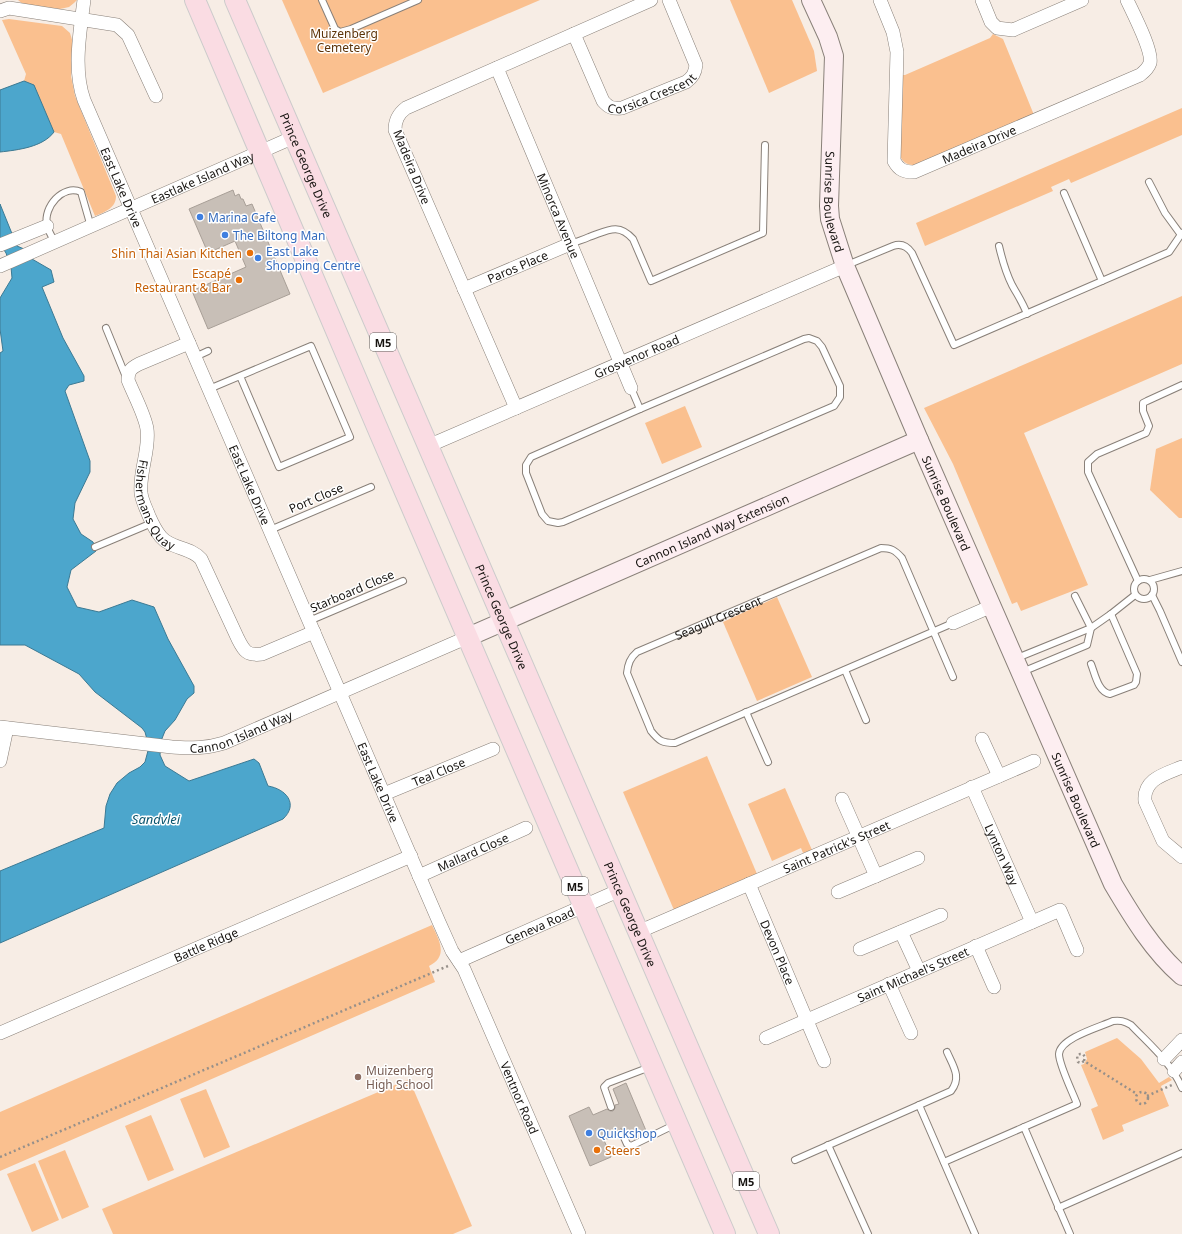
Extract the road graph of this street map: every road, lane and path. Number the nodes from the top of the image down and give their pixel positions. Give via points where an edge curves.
1 (84, 0) edge
2 (195, 0) edge
3 (235, 0) edge
4 (322, 0) edge
5 (418, 0) edge
6 (651, 0) edge
7 (669, 0) edge
8 (811, 0) edge
9 (880, 0) edge
10 (982, 0) edge
11 (1082, 0) edge
12 (1127, 0) edge
13 (5, 6) edge
14 (82, 20) junction
15 (574, 34) junction
16 (497, 68) junction
17 (156, 96) dead end
18 (294, 137) junction
19 (765, 145) dead end
20 (260, 152) junction
21 (1150, 182) dead end
22 (1064, 193) dead end
23 (131, 209) junction
24 (47, 226) junction
25 (91, 227) junction
26 (1181, 234) edge
27 (55, 243) junction
28 (570, 244) junction
29 (0, 246) edge
30 (999, 246) dead end
31 (0, 266) edge
32 (845, 266) junction
33 (1102, 281) junction
34 (464, 289) junction
35 (1027, 314) junction
36 (106, 328) dead end
37 (189, 343) junction
38 (208, 351) dead end
39 (195, 357) junction
40 (620, 363) junction
41 (240, 376) junction
42 (128, 380) junction
43 (1182, 386) edge
44 (631, 388) joint
45 (209, 389) junction
46 (516, 408) junction
47 (640, 409) junction
48 (919, 440) junction
49 (428, 446) junction
50 (371, 487) dead end
51 (152, 523) junction
52 (270, 530) junction
53 (94, 547) dead end
54 (1182, 571) edge
55 (1150, 580) junction
56 (403, 581) dead end
57 (1138, 581) junction
58 (1135, 595) junction
59 (1152, 595) junction
60 (1076, 596) dead end
61 (992, 606) junction
62 (1111, 614) junction
63 (504, 621) junction
64 (953, 623) joint
65 (312, 626) junction
66 (1090, 628) junction
67 (933, 631) junction
68 (468, 637) junction
69 (1182, 662) edge
70 (1091, 664) dead end
71 (1018, 666) junction
72 (845, 670) junction
73 (953, 677) dead end
74 (341, 693) junction
75 (746, 712) junction
76 (866, 720) dead end
77 (4, 727) edge
78 (982, 739) dead end
79 (493, 749) dead end
80 (0, 761) edge
81 (1034, 761) dead end
82 (768, 762) dead end
83 (1182, 767) edge
84 (999, 776) junction
85 (972, 787) junction
86 (384, 794) junction
87 (842, 799) dead end
88 (526, 828) dead end
89 (858, 837) junction
90 (411, 856) junction
91 (1182, 857) edge
92 (918, 858) dead end
93 (419, 876) junction
94 (876, 876) junction
95 (749, 884) junction
96 (620, 890) junction
97 (838, 892) dead end
98 (584, 906) junction
99 (941, 914) dead end
100 (1032, 922) junction
101 (638, 932) junction
102 (901, 932) junction
103 (976, 946) junction
104 (860, 949) dead end
105 (1077, 950) dead end
106 (459, 961) junction
107 (919, 971) junction
108 (1182, 976) edge
109 (890, 984) junction
110 (994, 987) dead end
111 (807, 1020) junction
112 (0, 1033) edge
113 (911, 1033) dead end
114 (766, 1038) dead end
115 (1182, 1040) edge
116 (947, 1052) dead end
117 (1164, 1059) junction
118 (824, 1061) dead end
119 (1084, 1061) dead end
120 (652, 1066) junction
121 (1176, 1073) edge
122 (1182, 1088) edge
123 (1137, 1094) junction
124 (1147, 1096) junction
125 (919, 1105) junction
126 (611, 1107) dead end
127 (677, 1124) junction
128 (1024, 1127) junction
129 (622, 1133) dead end
130 (828, 1145) junction
131 (1182, 1154) edge
132 (0, 1157) edge
133 (795, 1160) dead end
134 (944, 1162) junction
135 (1058, 1208) junction
136 (579, 1234) edge
137 (725, 1234) edge
138 (769, 1234) edge
139 (868, 1234) edge
140 (975, 1234) edge
141 (1070, 1234) edge

1 - 14 street, East Lake Drive
2 - 20 main road, M5
3 - 18 main road, Prince George Drive / M5
4 - 5 lane via 335,29 340,32
6 - 15 street, Madeira Drive
7 - 15 street, Corsica Crescent via 696,65 695,72 686,82 622,108 608,107 603,101
8 - 32 street, Sunrise Boulevard via 834,56 829,206 830,219
9 - 12 street, Madeira Drive via 894,32 897,52 894,161 902,171 914,172 1133,79 1146,71 1150,62 1149,50
10 - 11 street via 996,28 1013,30
13 - 14 street
14 - 17 street via 114,24 124,30
14 - 23 street, East Lake Drive via 79,59 81,91
15 - 16 street, Madeira Drive
16 - 28 street, Minorca Avenue
16 - 34 street, Madeira Drive via 406,108 395,124 395,130
18 - 20 street, Eastlake Island Way
18 - 49 main road, Prince George Drive / M5
19 - 28 lane via 763,233 651,281 633,239 622,230 610,229
20 - 23 street, Eastlake Island Way
20 - 68 main road, M5
21 - 26 lane via 1165,213
22 - 33 lane
23 - 25 street, Eastlake Island Way
23 - 37 street, East Lake Drive
24 - 25 lane via 50,206 56,197 77,190 81,192
24 - 27 lane
24 - 29 street
25 - 27 street, Eastlake Island Way
26 - 33 lane via 1169,252
27 - 31 street, Eastlake Island Way
28 - 34 street, Paros Place
28 - 40 street, Minorca Avenue
30 - 35 lane via 1005,268
32 - 35 lane via 892,246 900,244 907,247 954,345
32 - 40 street, Grosvenor Road
32 - 48 street, Sunrise Boulevard
33 - 35 lane
34 - 46 street, Madeira Drive
36 - 42 lane
37 - 39 street, East Lake Drive
37 - 42 street via 133,367
38 - 39 lane
39 - 45 street, East Lake Drive
40 - 44 street, Minorca Avenue
40 - 46 street, Grosvenor Road
41 - 41 lane via 280,467 350,437 311,346
41 - 45 lane
42 - 51 street, Fishermans Quay via 147,428 141,493
43 - 57 lane via 1143,403 1143,411 1149,426 1146,433 1097,454 1088,462 1088,472
44 - 47 lane
45 - 52 street, East Lake Drive
46 - 49 street, Grosvenor Road
47 - 47 lane via 809,338 822,346 840,386 838,402 834,406 563,522 553,523 544,518 526,474 528,461 535,454
48 - 61 street, Sunrise Boulevard
48 - 63 street, Cannon Island Way Extension
49 - 63 main road, Prince George Drive / M5
50 - 52 lane, Port Close
51 - 53 lane
51 - 65 street, Fishermans Quay via 165,540 194,553 201,559 245,651 250,654 262,654
52 - 65 street, East Lake Drive
54 - 55 lane
55 - 57 lane
55 - 59 lane via 1154,589
56 - 65 lane, Starboard Close
57 - 58 lane via 1134,586
58 - 59 lane via 1144,599
58 - 62 lane
59 - 69 lane
60 - 66 lane
61 - 64 street, Seagull Crescent
61 - 71 street, Sunrise Boulevard
62 - 66 lane
62 - 70 lane via 1137,674 1136,682 1134,685 1106,694 1100,688
63 - 68 street, Cannon Island Way Extension
63 - 96 main road, Prince George Drive / M5
64 - 67 lane, Seagull Crescent
65 - 74 street, East Lake Drive
66 - 71 lane
66 - 71 lane via 1087,645
67 - 72 lane, Seagull Crescent
67 - 73 lane, Seagull Crescent
67 - 75 lane, Seagull Crescent via 902,558 896,551 881,548 637,652 628,665 627,673 652,731 665,743 675,743
68 - 74 street, Cannon Island Way
68 - 98 main road, M5
71 - 108 street, Sunrise Boulevard via 1113,884 1134,919
72 - 75 lane, Seagull Crescent
72 - 76 lane
74 - 77 street, Cannon Island Way via 224,743 197,749
74 - 86 street, East Lake Drive
75 - 82 lane
77 - 80 street
78 - 84 street
79 - 86 street, Teal Close
81 - 84 street, Saint Patrick's Street
83 - 91 street via 1150,782 1145,795 1145,801 1163,841
84 - 85 street, Saint Patrick's Street
85 - 89 street, Saint Patrick's Street
85 - 100 street, Lynton Way
86 - 90 street, East Lake Drive
87 - 89 street
88 - 93 street, Mallard Close
89 - 94 street
89 - 95 street, Saint Patrick's Street
90 - 93 street, East Lake Drive
90 - 112 street, Battle Ridge
92 - 94 street
93 - 106 street, East Lake Drive via 452,951
94 - 97 street
95 - 101 street, Saint Patrick's Street
95 - 111 street, Devon Place
96 - 98 street, Geneva Road
96 - 101 main road, Prince George Drive / M5
98 - 106 street, Geneva Road
98 - 120 main road, M5
99 - 102 street
100 - 103 street, Saint Michael's Street
100 - 105 street, Saint Michael's Street via 1060,910
101 - 138 main road, Prince George Drive / M5
102 - 104 street
102 - 107 street
103 - 107 street, Saint Michael's Street
103 - 110 street
106 - 132 path
106 - 136 street, Ventnor Road
107 - 109 street, Saint Michael's Street
109 - 111 street, Saint Michael's Street
109 - 113 street
111 - 114 street, Saint Michael's Street
111 - 118 street, Devon Place
115 - 117 street
116 - 125 lane via 956,1072 955,1086 951,1091
117 - 121 lane
117 - 128 lane via 1131,1025 1119,1020 1068,1041 1062,1046 1059,1054 1077,1104
119 - 123 path
120 - 126 lane via 603,1088
120 - 127 main road, M5
121 - 122 lane
121 - 124 path
123 - 124 path via 1144,1092
123 - 124 path via 1136,1100 1140,1104 1147,1101
125 - 130 lane
125 - 134 lane
127 - 129 lane via 631,1146 627,1144
127 - 137 main road, M5
128 - 134 lane
128 - 135 lane
130 - 133 lane
130 - 139 lane
131 - 135 lane
134 - 140 lane
135 - 141 lane

